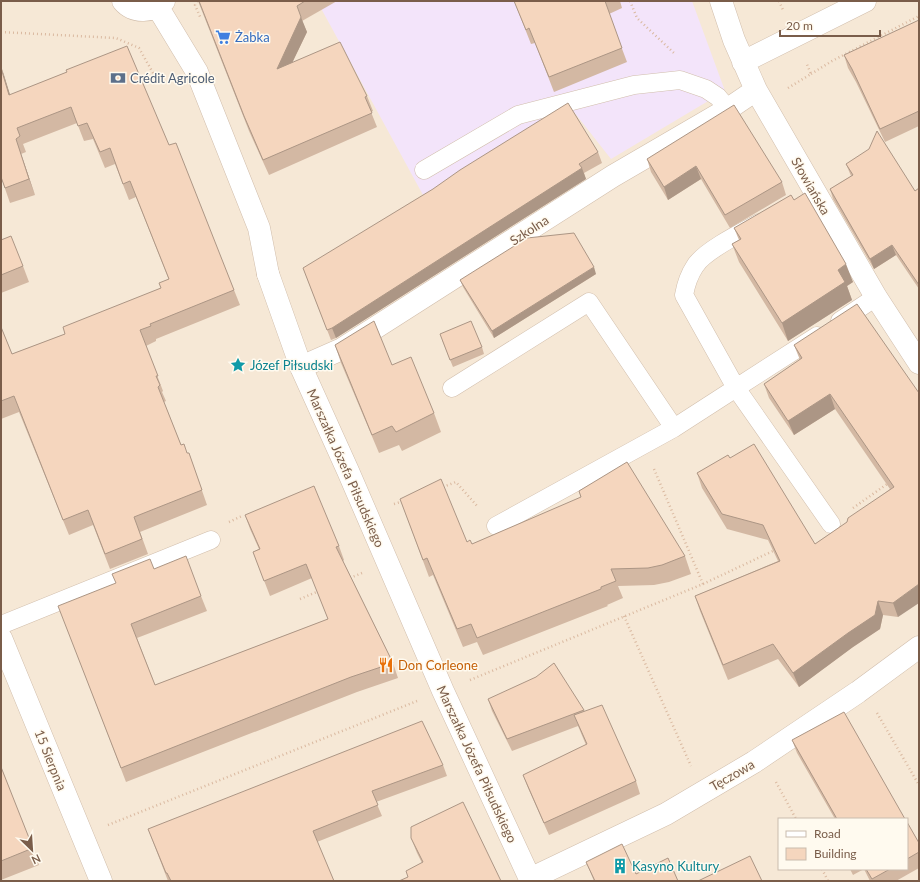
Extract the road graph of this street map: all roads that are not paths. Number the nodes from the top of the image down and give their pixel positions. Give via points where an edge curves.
1 (123, 1) edge
2 (721, 1) edge
3 (864, 1) edge
4 (161, 4) edge
5 (743, 62) junction
6 (756, 90) junction
7 (728, 109) junction
8 (424, 170) dead end
9 (775, 214) edge
10 (876, 297) junction
11 (919, 363) edge
12 (301, 367) junction
13 (452, 388) dead end
14 (736, 388) junction
15 (674, 428) junction
16 (831, 524) road end
17 (496, 526) road end
18 (211, 540) dead end
19 (1, 625) edge
20 (1, 638) edge
21 (919, 647) edge
22 (530, 880) edge
23 (101, 881) edge

1 - 4 street via 141,10
2 - 5 street, Słowiańska
3 - 5 street
4 - 12 street, Marszałka Józefa Piłsudskiego via 194,66 259,228 268,274
5 - 6 street, Słowiańska
6 - 7 street, Szkolna
6 - 10 street, Słowiańska via 808,195
7 - 8 lane via 718,97 706,89 680,80 634,85 518,115
7 - 12 street, Szkolna via 613,176 342,349
9 - 14 lane via 716,248 696,264 688,279 684,295
10 - 11 street, Słowiańska
10 - 14 lane
12 - 22 street, Marszałka Józefa Piłsudskiego via 443,691
13 - 15 lane via 590,302
14 - 15 lane
14 - 16 lane
15 - 17 lane
18 - 19 lane
20 - 23 street, 15 Sierpnia
21 - 22 street, Tęczowa via 763,756 703,792 666,814

